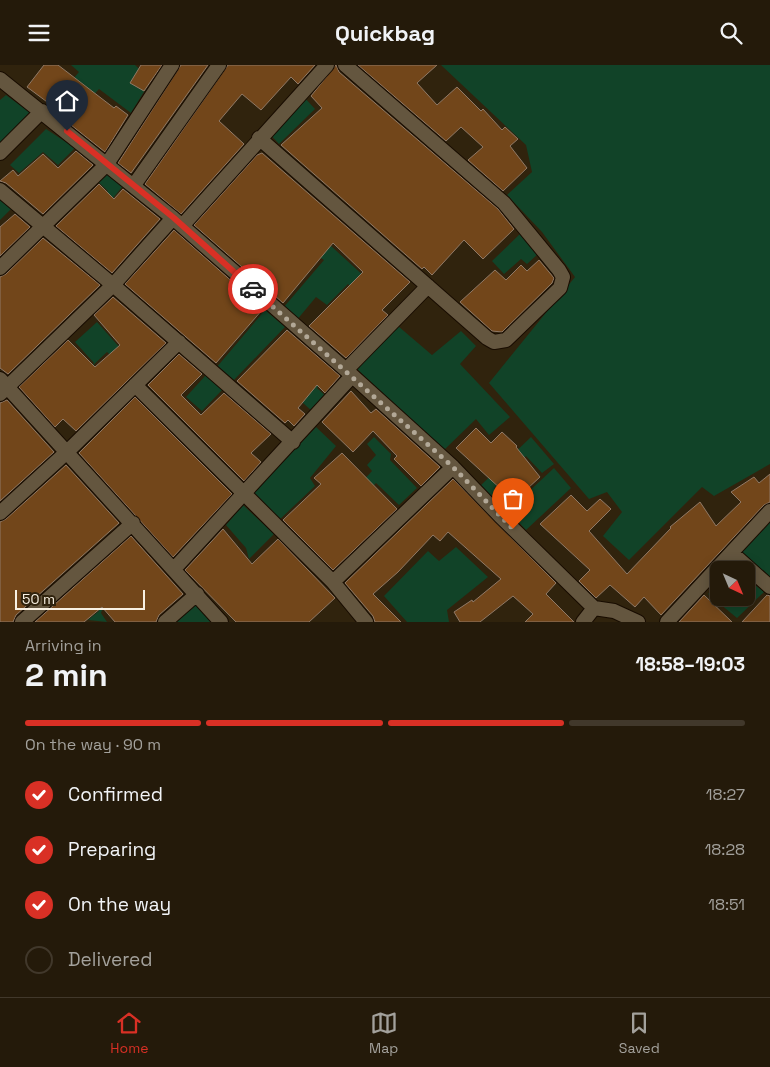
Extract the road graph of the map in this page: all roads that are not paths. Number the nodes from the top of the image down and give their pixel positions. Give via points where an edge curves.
1 (172, 65) edge
2 (219, 65) edge
3 (327, 65) edge
4 (345, 65) edge
5 (0, 79) edge
6 (42, 111) junction
7 (259, 138) junction
8 (0, 153) edge
9 (107, 164) junction
10 (134, 185) junction
11 (0, 190) edge
12 (178, 222) junction
13 (44, 226) junction
14 (0, 268) edge
15 (113, 285) junction
16 (428, 286) junction
17 (178, 342) junction
18 (349, 373) junction
19 (134, 385) junction
20 (2, 386) edge
21 (293, 442) junction
22 (68, 451) junction
23 (453, 467) junction
24 (244, 495) junction
25 (770, 511) edge
26 (0, 513) edge
27 (132, 523) junction
28 (732, 553) junction
29 (174, 569) junction
30 (333, 582) junction
31 (770, 587) edge
32 (197, 594) junction
33 (594, 608) junction
34 (22, 622) edge
35 (165, 622) edge
36 (221, 622) edge
37 (366, 622) edge
38 (583, 622) edge
39 (638, 622) edge
40 (667, 622) edge

1 - 9 street
2 - 10 street
3 - 7 street
4 - 16 street via 504,203 549,256 562,277 560,288 500,343 487,338
5 - 6 street
6 - 8 street
6 - 9 street
7 - 12 street
7 - 16 street
9 - 10 street
9 - 13 street
10 - 12 street
11 - 13 street
12 - 15 street
12 - 18 street
13 - 14 street
13 - 15 street
15 - 17 street
15 - 20 street
16 - 18 street
17 - 19 street
17 - 21 street
18 - 21 street
18 - 23 street
19 - 22 street
19 - 24 street
20 - 22 street
21 - 24 street
22 - 26 street
22 - 27 street
23 - 30 street
23 - 33 street
24 - 29 street
24 - 30 street
25 - 28 street
27 - 29 street
27 - 34 street
28 - 31 street
28 - 40 street
29 - 32 street
30 - 37 street
32 - 35 street
32 - 36 street
33 - 38 street
33 - 39 street via 614,611

